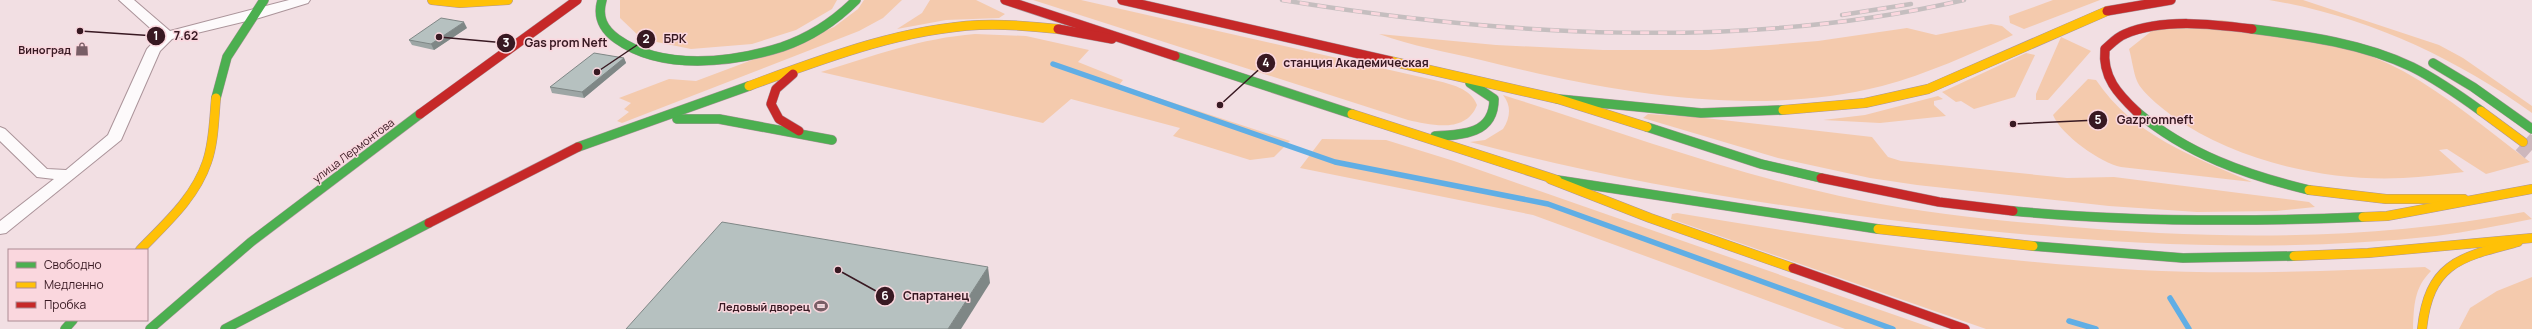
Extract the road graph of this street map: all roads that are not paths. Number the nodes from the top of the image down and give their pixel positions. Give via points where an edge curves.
1 (126, 0) edge
2 (264, 0) edge
3 (303, 0) edge
4 (432, 0) edge
5 (508, 0) edge
6 (577, 0) edge
7 (602, 0) edge
8 (856, 0) edge
9 (1005, 0) edge
10 (1122, 0) edge
11 (2171, 0) edge
12 (2185, 14) dead end
13 (254, 15) junction
14 (2284, 23) dead end
15 (167, 36) junction
16 (1156, 49) junction
17 (821, 60) junction
18 (2427, 60) dead end
19 (1426, 68) junction
20 (1558, 99) junction
21 (2532, 129) edge
22 (0, 132) edge
23 (1414, 133) junction
24 (618, 134) junction
25 (2523, 142) tunnel mouth
26 (70, 175) junction
27 (1549, 179) junction
28 (2532, 189) edge
29 (2477, 199) junction
30 (0, 229) edge
31 (2528, 239) edge
32 (141, 249) edge
33 (72, 321) edge
34 (65, 329) edge
35 (150, 329) edge
36 (225, 329) edge
37 (1965, 329) edge
38 (2422, 329) edge

1 - 15 street
2 - 13 main road
3 - 13 street
4 - 5 main road via 460,3
6 - 35 main road, улица Лермонтова via 421,113 226,264
7 - 8 main road via 598,16 601,25 617,42 647,54 690,60 736,57 781,46 825,26 839,17
9 - 16 main road
10 - 19 main road
11 - 20 main road via 2104,12 1928,89 1865,103 1784,110 1702,113
12 - 29 main road via 2152,18 2129,25 2111,39 2103,59 2105,74 2118,92 2143,118 2165,133 2203,154 2248,172 2332,195 2420,201
13 - 15 street
13 - 32 main road via 224,60 218,81 211,144 202,174 184,203
14 - 25 main road via 2355,43 2401,62 2464,100
15 - 26 street via 154,49 115,137
16 - 17 main road via 1057,28 1016,24 973,24 922,31
16 - 23 main road
17 - 24 main road
17 - 24 main road via 787,78 775,88 769,100 774,114 786,124 804,133 832,140 708,118 672,120
18 - 21 main road via 2473,87
19 - 20 main road
19 - 23 main road via 1485,91 1494,99 1495,109 1489,122 1472,132 1441,136
20 - 29 main road via 1700,146 1795,173 1905,196 2016,211 2178,222 2274,222 2387,216
22 - 26 street via 43,174
23 - 27 main road
24 - 36 main road via 571,150
26 - 30 street
27 - 31 main road via 1897,233 2079,251 2183,258 2368,253
27 - 37 main road via 1650,218
28 - 29 main road
31 - 38 main road via 2469,255 2443,271 2425,293
33 - 34 main road

